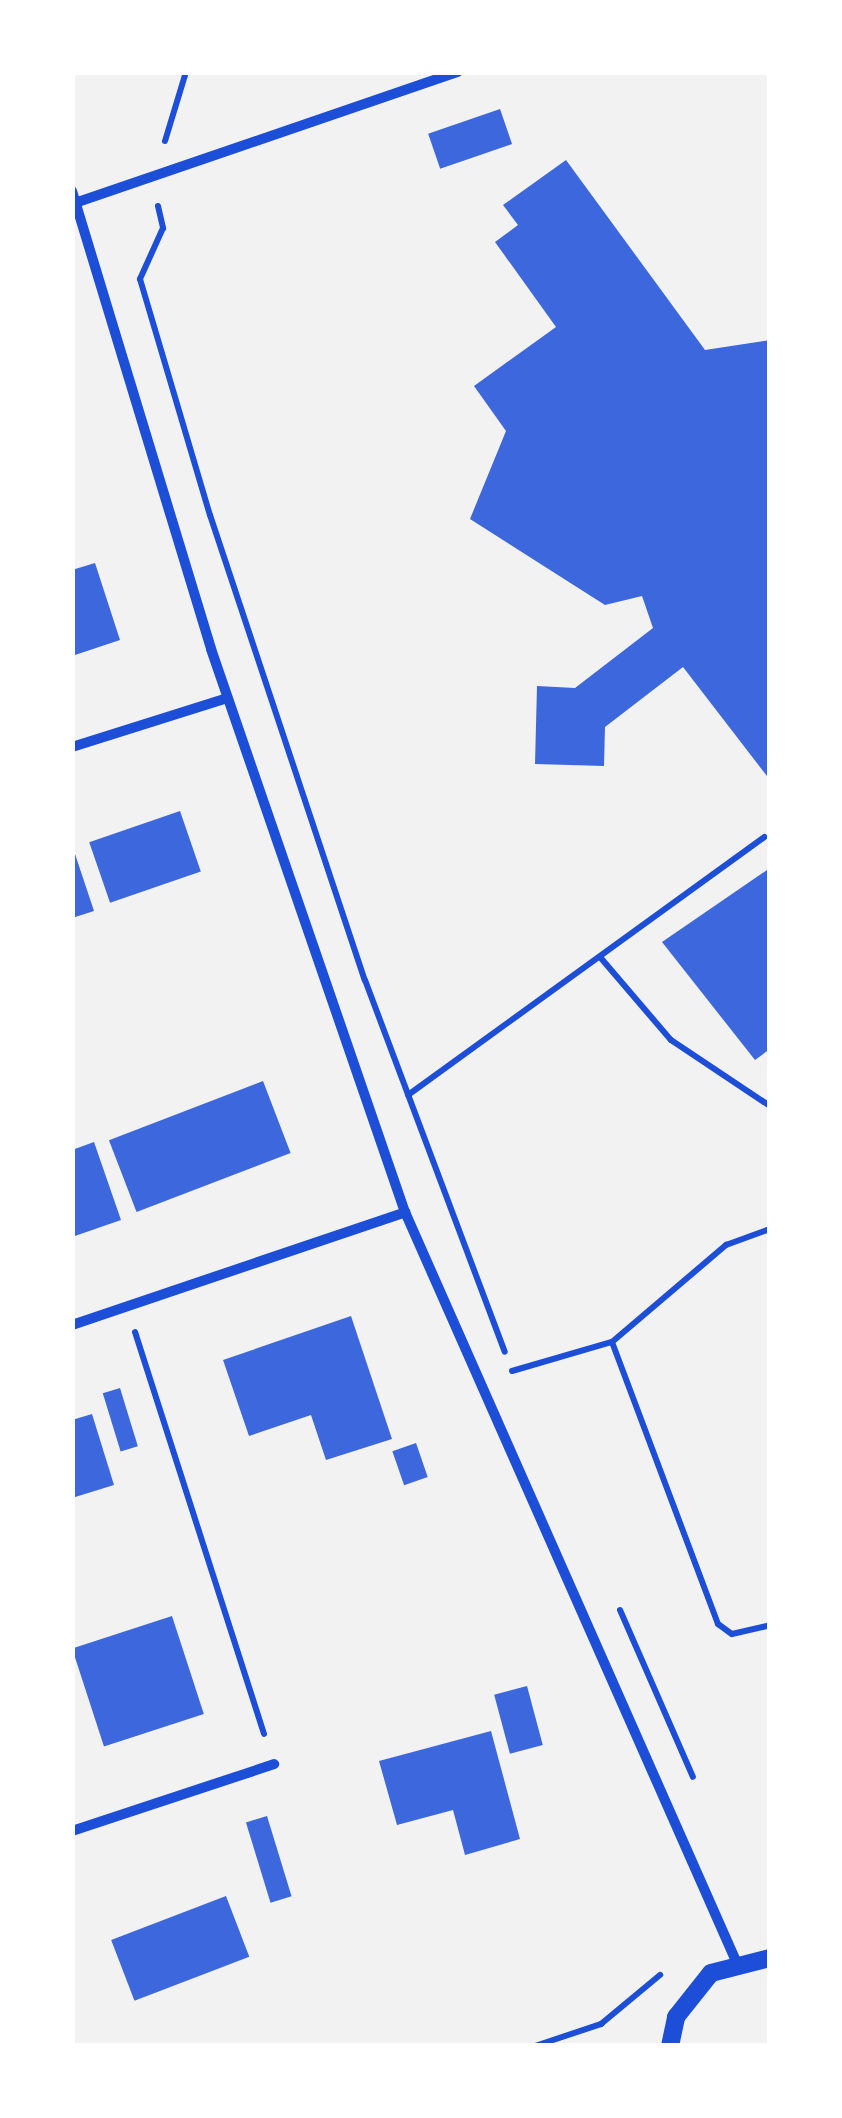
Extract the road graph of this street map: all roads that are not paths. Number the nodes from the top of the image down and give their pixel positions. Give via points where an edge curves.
1 (458, 72) edge
2 (73, 200) edge
3 (228, 698) junction
4 (72, 746) edge
5 (405, 1212) junction
6 (72, 1325) edge
7 (274, 1764) road end
8 (72, 1830) edge
9 (770, 1958) edge
10 (736, 1961) junction
11 (670, 2046) edge

1 - 2 street via 152,180
2 - 3 street
3 - 4 street
3 - 5 street
5 - 6 street
5 - 10 street
7 - 8 street
9 - 10 street
10 - 11 street via 690,1993

